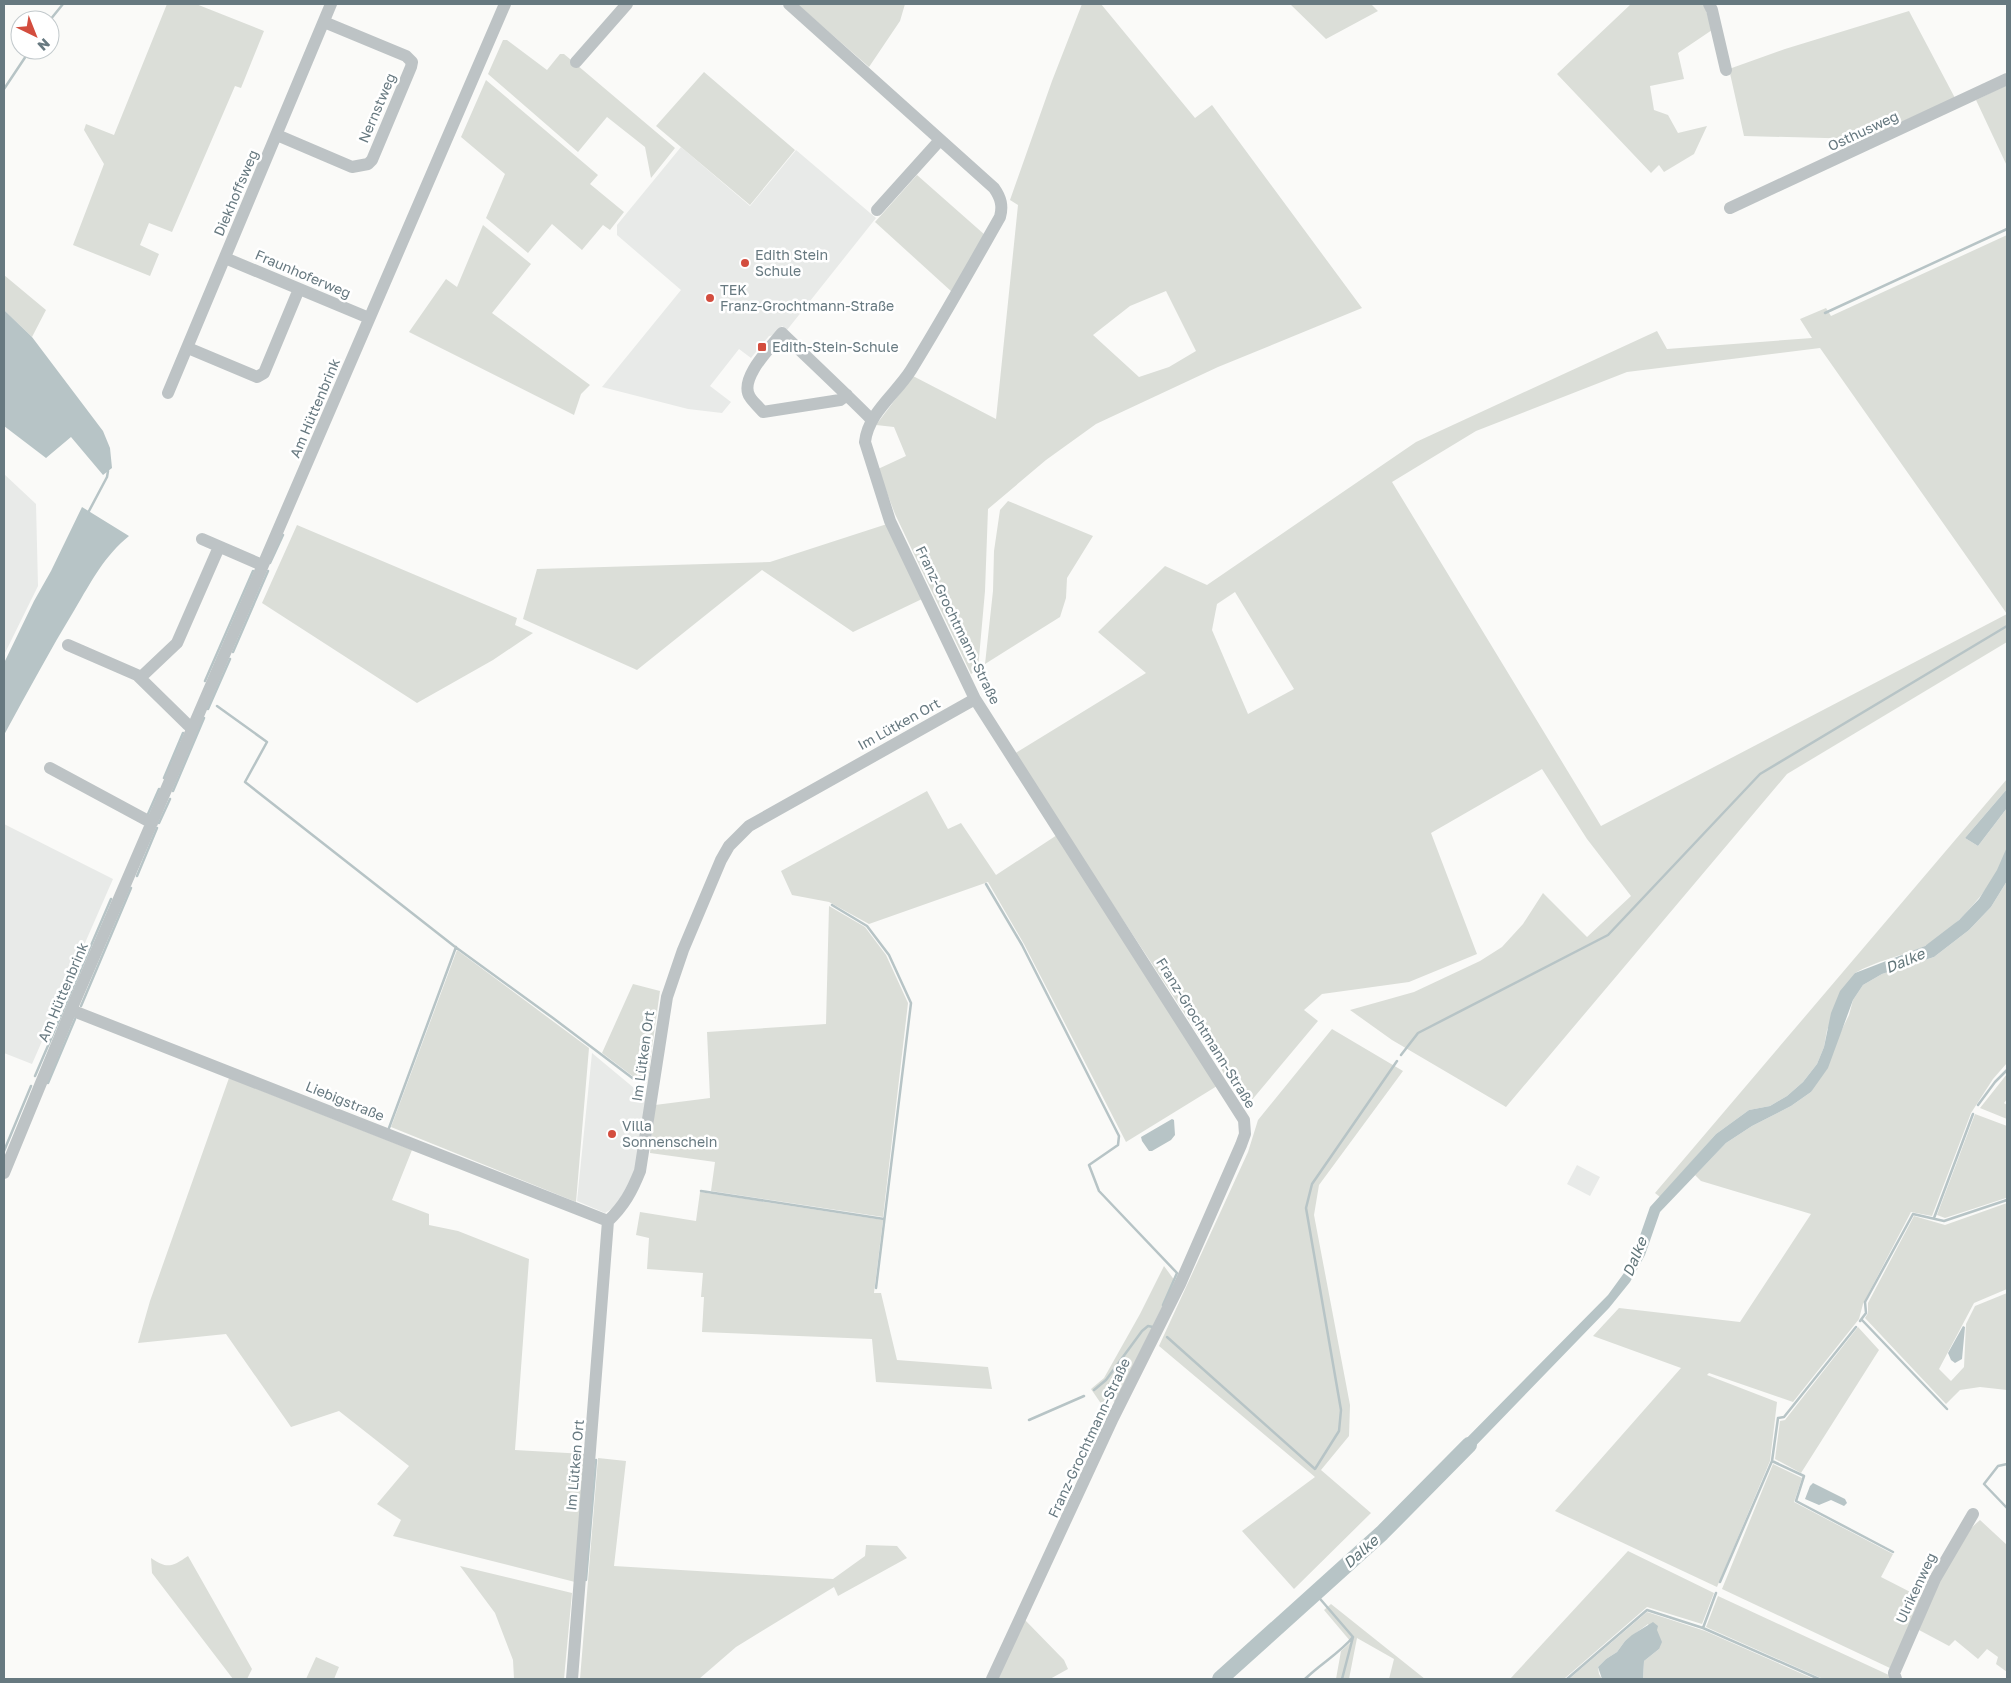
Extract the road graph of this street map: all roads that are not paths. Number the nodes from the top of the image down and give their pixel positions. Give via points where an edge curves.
1 (331, 4) edge
2 (627, 4) edge
3 (789, 4) edge
4 (1709, 4) edge
5 (502, 5) edge
6 (324, 22) junction
7 (576, 62) dead end
8 (1726, 70) dead end
9 (2007, 79) edge
10 (276, 135) junction
11 (940, 140) junction
12 (1730, 208) dead end
13 (877, 210) dead end
14 (225, 258) junction
15 (299, 289) junction
16 (369, 318) junction
17 (188, 348) junction
18 (168, 392) dead end
19 (847, 395) junction
20 (872, 420) junction
21 (202, 539) dead end
22 (219, 546) junction
23 (262, 565) junction
24 (68, 645) dead end
25 (140, 678) junction
26 (975, 699) junction
27 (193, 727) junction
28 (50, 768) dead end
29 (152, 823) junction
30 (71, 1010) junction
31 (4, 1173) edge
32 (608, 1221) junction
33 (1973, 1514) dead end
34 (572, 1679) edge
35 (992, 1679) edge
36 (1896, 1679) edge

1 - 6 street, Diekhoffsweg
2 - 7 street
3 - 11 street, Franz-Grochtmann-Straße
4 - 8 street
5 - 16 street, Am Hüttenbrink
6 - 10 street, Diekhoffsweg
6 - 10 street, Nernstweg via 406,56 412,62 372,160 352,167
9 - 12 street, Osthusweg
10 - 14 street, Diekhoffsweg
11 - 13 street
11 - 20 street, Franz-Grochtmann-Straße via 994,188 1002,210 910,371
14 - 15 street, Fraunhoferweg
14 - 17 street, Diekhoffsweg
15 - 16 street, Fraunhoferweg
15 - 17 street via 264,373 257,377
16 - 23 street, Am Hüttenbrink
17 - 18 street, Diekhoffsweg
19 - 19 street via 782,333 747,382 749,397 763,412 840,400
19 - 20 street
20 - 26 street, Franz-Grochtmann-Straße via 865,442 890,521
21 - 22 street
22 - 23 street
22 - 25 street via 177,643
23 - 27 street, Am Hüttenbrink
24 - 25 street
25 - 27 street
26 - 32 street, Im Lütken Ort via 764,817 741,832 729,846 697,916 667,997 640,1171 621,1208
26 - 35 street, Franz-Grochtmann-Straße via 1244,1120 1245,1134 1180,1284 1113,1418
27 - 29 street, Am Hüttenbrink
28 - 29 street
29 - 30 street, Am Hüttenbrink
30 - 31 street, Am Hüttenbrink
30 - 32 street, Liebigstraße
32 - 34 street, Im Lütken Ort
33 - 36 street, Ulrikenweg via 1934,1579 1894,1673

